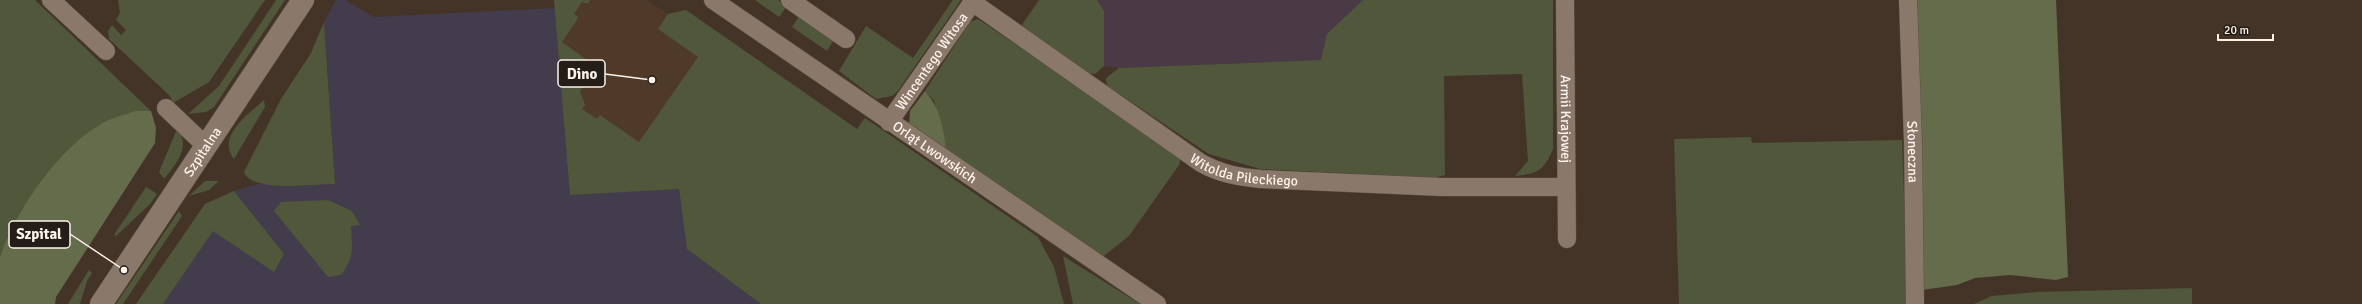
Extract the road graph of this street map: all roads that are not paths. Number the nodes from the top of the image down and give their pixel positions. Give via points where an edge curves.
1 (51, 0) edge
2 (304, 0) edge
3 (713, 0) edge
4 (790, 0) edge
5 (1565, 0) edge
6 (1908, 0) edge
7 (973, 1) edge
8 (846, 39) dead end
9 (106, 51) dead end
10 (166, 108) dead end
11 (889, 122) junction
12 (206, 146) junction
13 (1566, 187) junction
14 (1567, 239) dead end
15 (101, 304) edge
16 (1157, 304) edge
17 (1915, 304) edge

1 - 9 street
2 - 12 street, Szpitalna
3 - 11 street, Orląt Lwowskich
4 - 8 street
5 - 13 street, Armii Krajowej
6 - 17 street, Słoneczna
7 - 11 street, Wincentego Witosa
7 - 13 street, Witolda Pileckiego via 1201,163 1217,171 1237,177 1277,180 1442,187
10 - 12 street
11 - 16 street, Orląt Lwowskich
12 - 15 street, Szpitalna
13 - 14 street, Armii Krajowej

